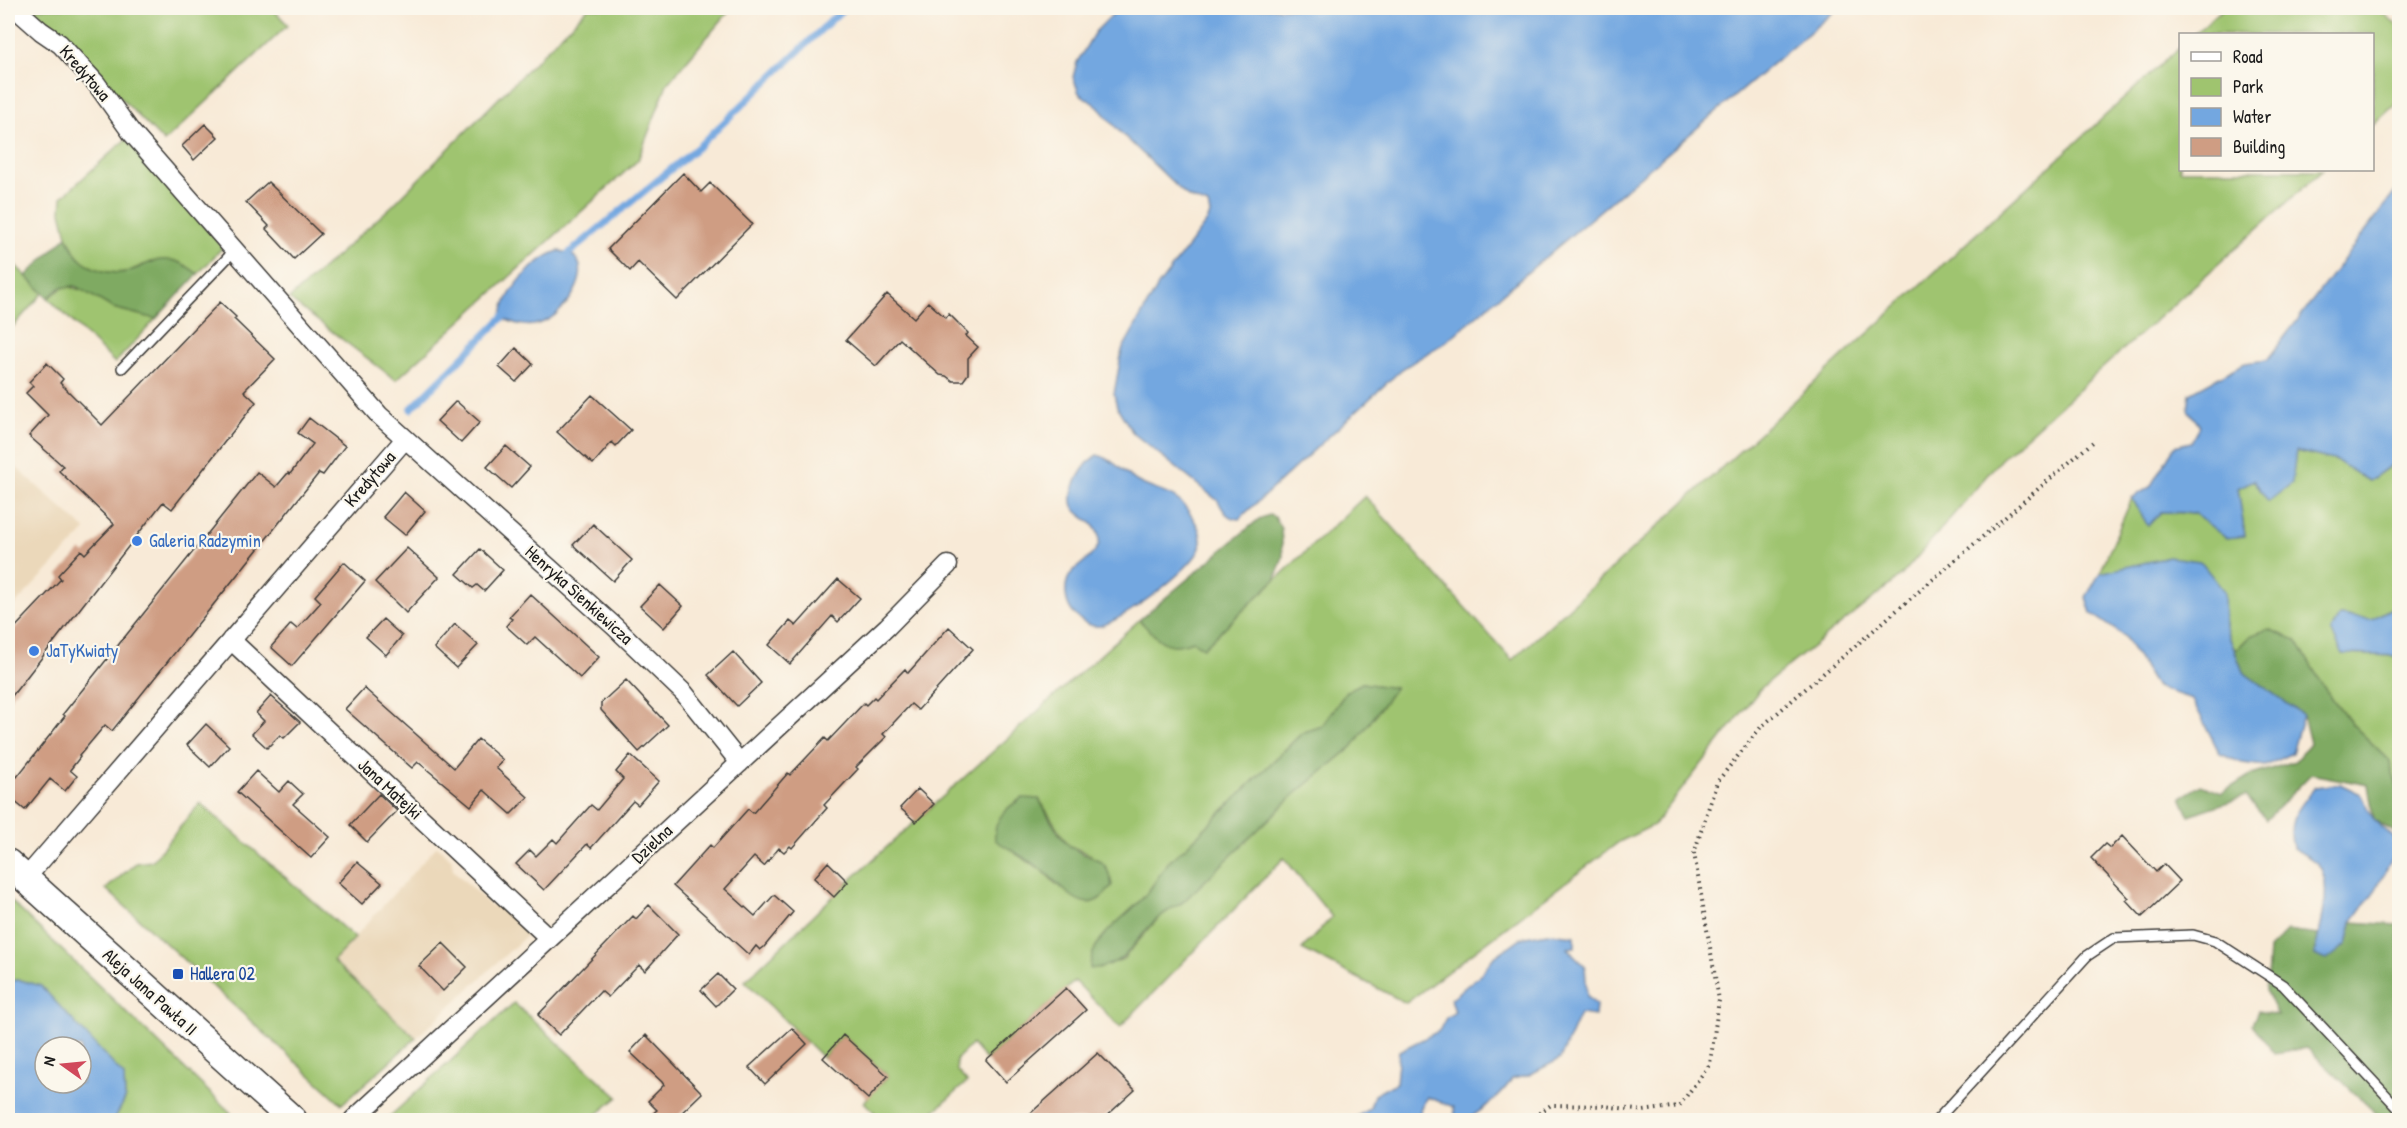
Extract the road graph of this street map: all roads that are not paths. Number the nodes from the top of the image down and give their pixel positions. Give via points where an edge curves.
1 (15, 8) edge
2 (235, 250) junction
3 (122, 368) dead end
4 (405, 439) junction
5 (948, 565) dead end
6 (231, 640) junction
7 (740, 763) junction
8 (16, 871) edge
9 (549, 938) junction
10 (2400, 1110) edge
11 (293, 1120) edge
12 (353, 1120) edge
13 (1937, 1120) edge

1 - 2 street, Kredytowa via 60,44 96,83 131,132
2 - 3 lane
2 - 4 street, Kredytowa via 379,415
4 - 6 street, Kredytowa
4 - 7 street, Henryka Sienkiewicza via 684,693
5 - 7 street, Dzielna
6 - 8 street, Kredytowa
6 - 9 street, Jana Matejki
7 - 9 street, Dzielna
8 - 11 street, Aleja Jana Pawła II
9 - 12 street, Dzielna
10 - 13 lane via 2283,986 2215,941 2193,935 2114,938 2087,956

